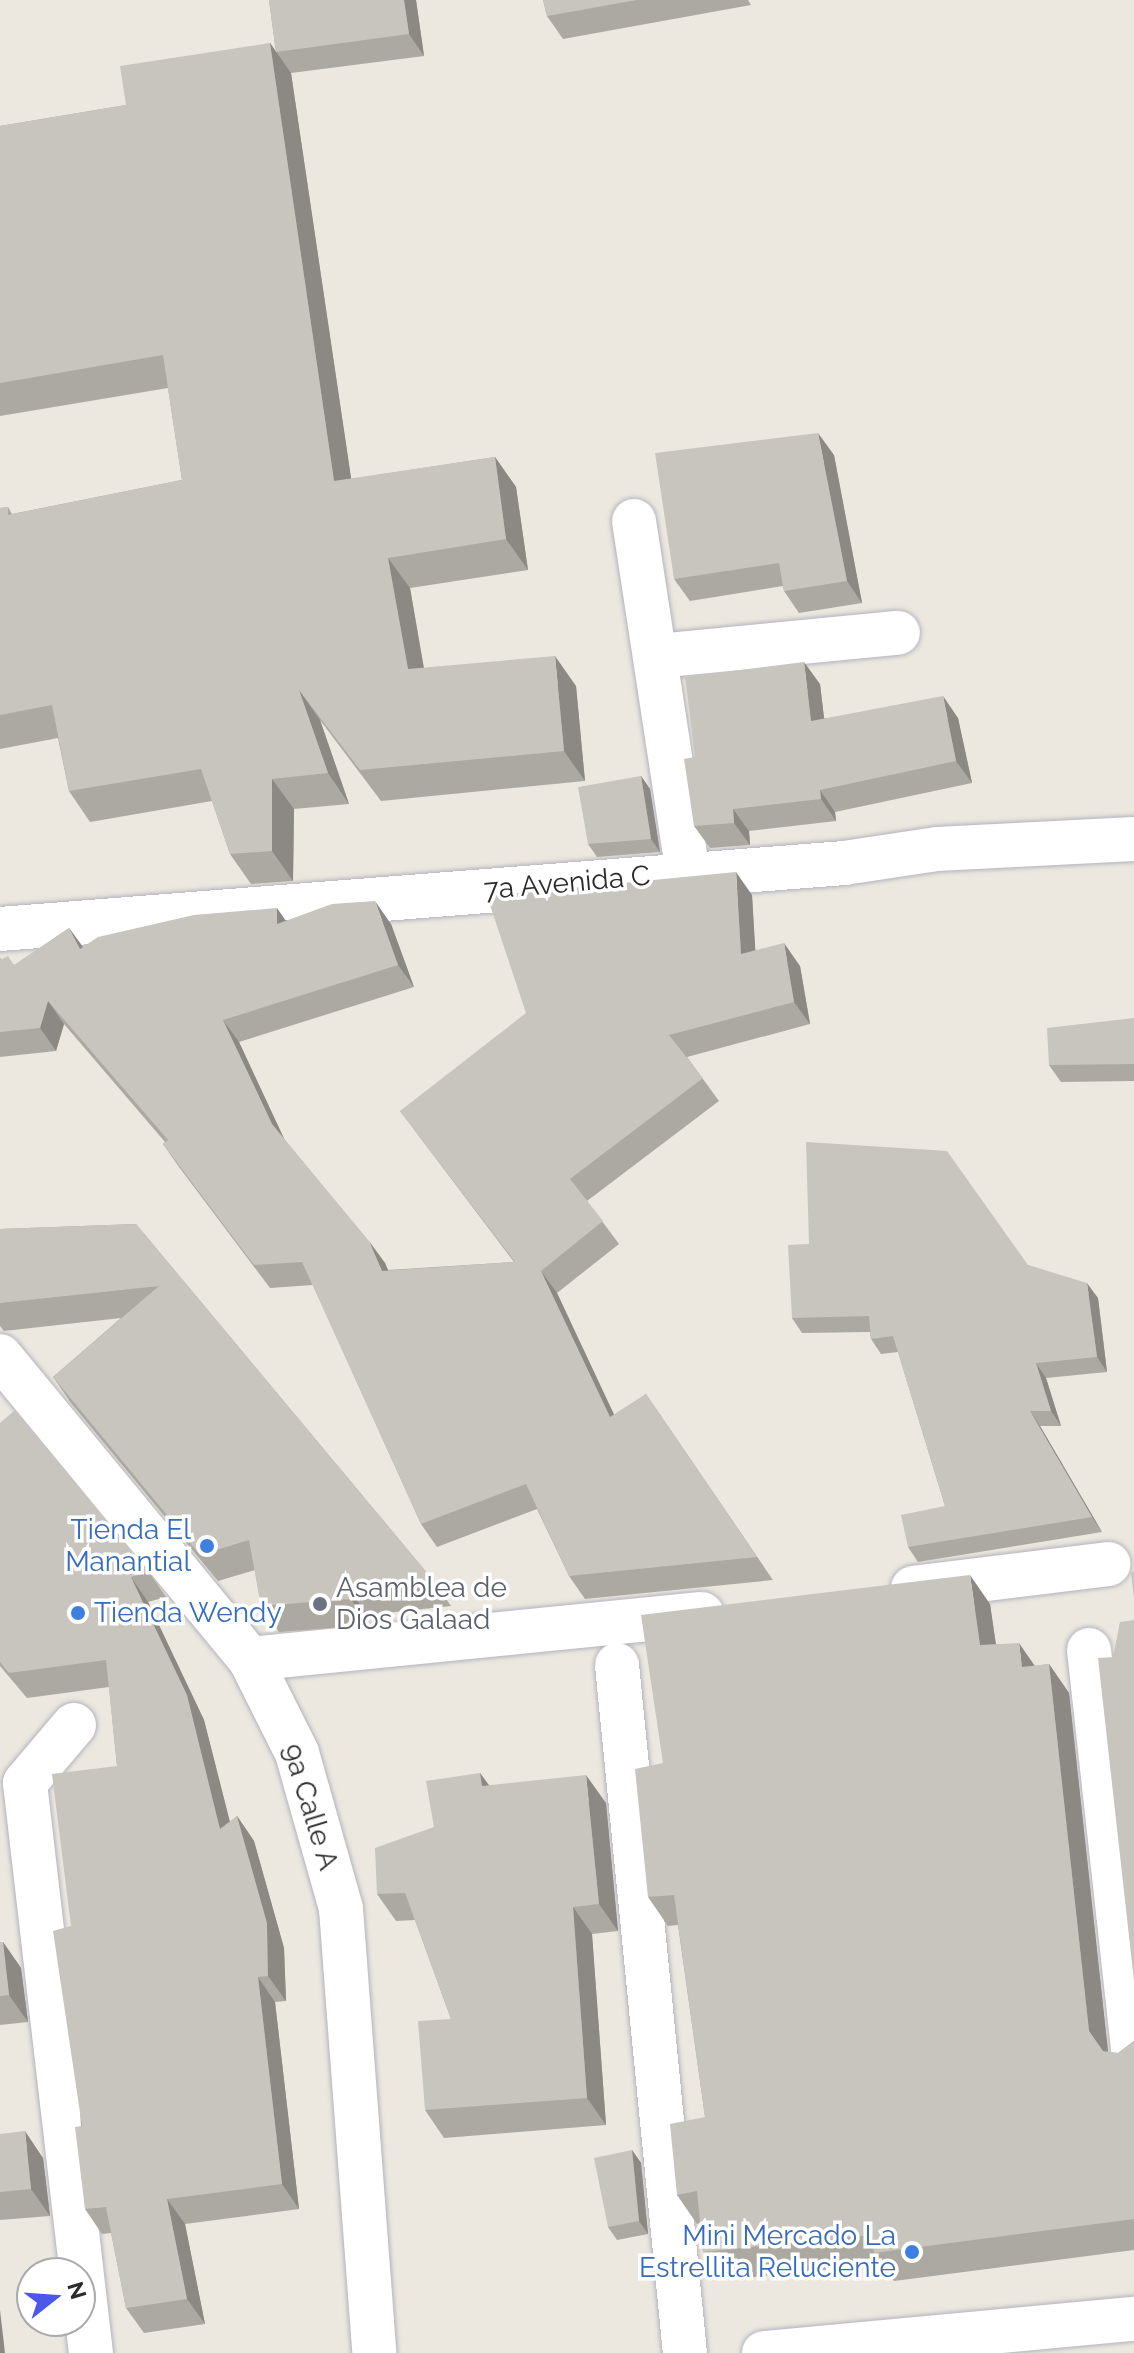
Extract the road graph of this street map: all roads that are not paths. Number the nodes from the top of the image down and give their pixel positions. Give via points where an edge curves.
1 (634, 521) dead end
2 (898, 633) dead end
3 (657, 656) junction
4 (1134, 839) edge
5 (688, 873) junction
6 (0, 929) edge
7 (0, 1356) edge
8 (1109, 1564) dead end
9 (872, 1593) edge
10 (745, 1609) edge
11 (1089, 1650) dead end
12 (250, 1659) junction
13 (617, 1665) dead end
14 (74, 1725) dead end
15 (1134, 2057) edge
16 (1134, 2319) edge
17 (1021, 2342) edge
18 (91, 2353) edge
19 (374, 2353) edge
20 (685, 2353) edge
21 (764, 2353) edge

1 - 3 street
2 - 3 street
3 - 5 street
4 - 5 street, 7a Avenida C
5 - 6 street, 7a Avenida C
7 - 12 street, 9a Calle A
8 - 9 street
10 - 12 street
11 - 15 street
12 - 19 street, 9a Calle A via 297,1753 341,1909
13 - 20 street
14 - 18 street via 25,1783
16 - 17 street
17 - 21 street

